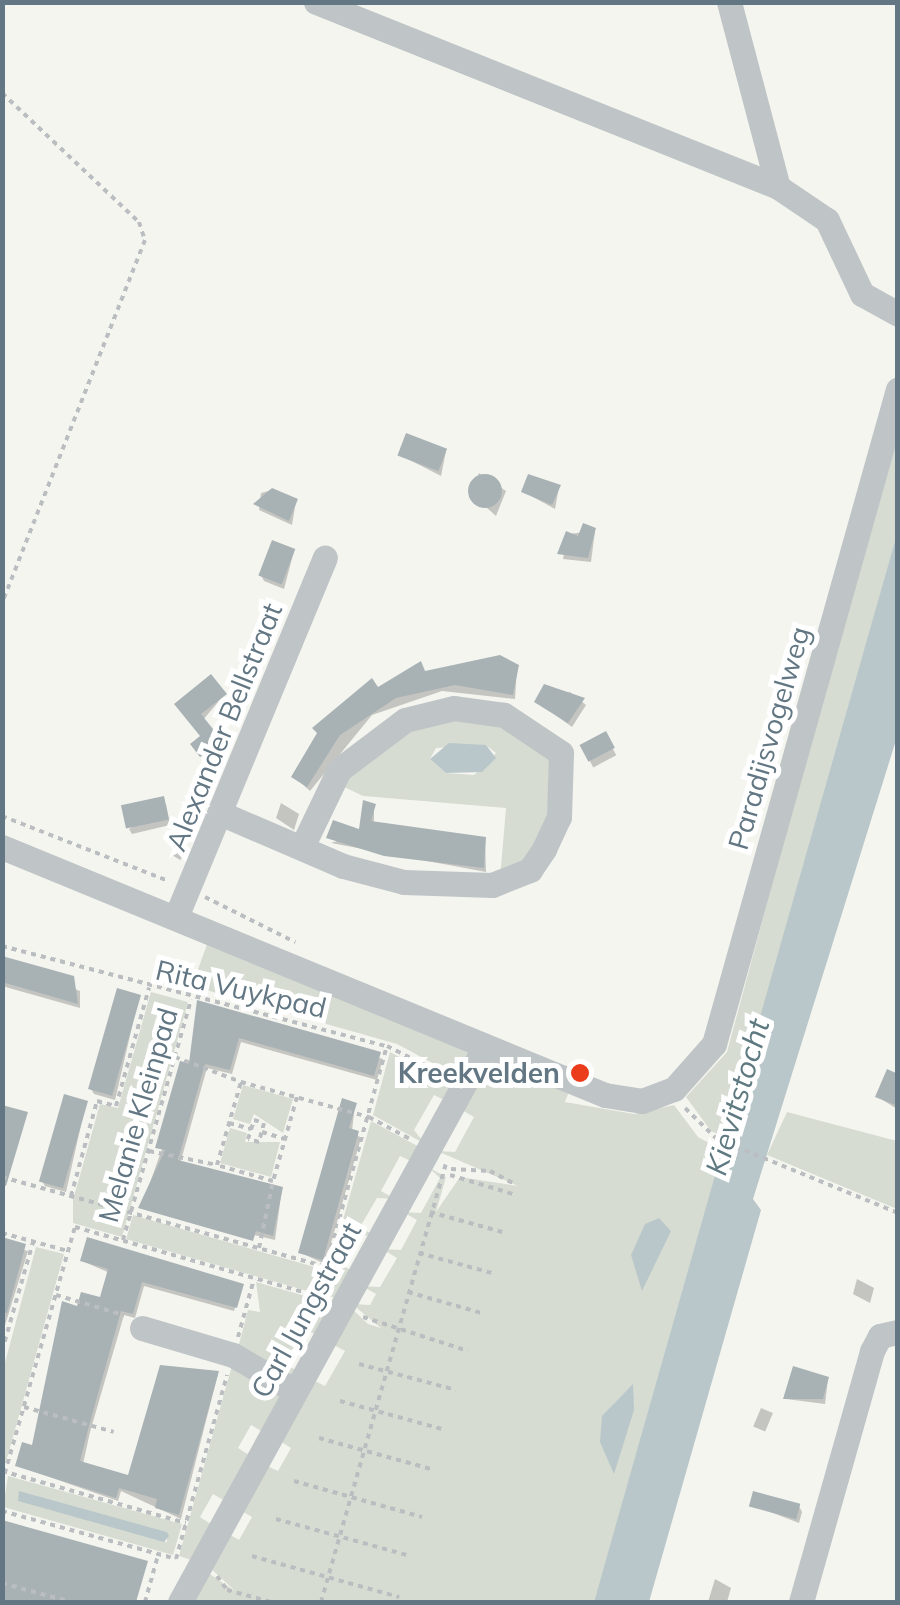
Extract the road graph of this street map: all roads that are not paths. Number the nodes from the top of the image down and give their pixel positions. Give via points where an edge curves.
1 (316, 2) edge
2 (730, 2) edge
3 (778, 186) junction
4 (898, 314) edge
5 (898, 389) edge
6 (325, 558) dead end
7 (220, 812) junction
8 (2, 847) edge
9 (302, 847) junction
10 (176, 917) junction
11 (484, 1046) junction
12 (142, 1328) road end
13 (898, 1332) edge
14 (295, 1391) junction
15 (180, 1602) edge
16 (801, 1602) edge

1 - 3 street
2 - 3 street
3 - 4 street via 827,220 862,294
5 - 11 street, Paradijsvogelweg via 714,1044 674,1088 642,1101 604,1095
6 - 7 street, Alexander Bellstraat
7 - 9 street
7 - 10 street, Alexander Bellstraat
8 - 10 street
9 - 9 street via 404,882 515,881 559,817 561,753 504,715 454,708 405,720 340,770
10 - 11 street
11 - 14 street, Carl Jungstraat
12 - 14 street via 233,1355
13 - 16 street via 880,1336 872,1351
14 - 15 street, Carl Jungstraat via 186,1562

